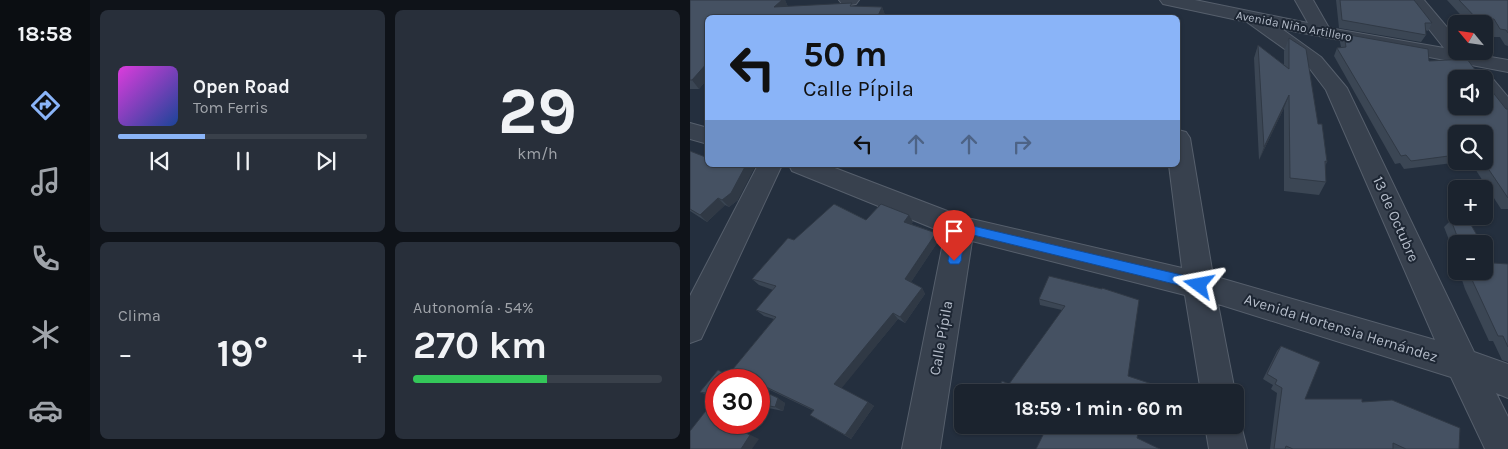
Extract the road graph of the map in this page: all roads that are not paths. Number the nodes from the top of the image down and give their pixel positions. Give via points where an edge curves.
1 (1157, 0) edge
2 (1169, 0) edge
3 (1304, 0) edge
4 (1415, 0) edge
5 (1160, 15) edge
6 (1252, 17) junction
7 (1322, 32) junction
8 (1448, 40) edge
9 (1448, 51) edge
10 (1465, 60) edge
11 (1485, 60) edge
12 (1508, 66) edge
13 (1473, 70) edge
14 (1493, 93) edge
15 (1508, 111) edge
16 (690, 130) edge
17 (705, 135) edge
18 (1180, 152) edge
19 (769, 167) edge
20 (806, 167) edge
21 (960, 227) junction
22 (1199, 285) junction
23 (690, 328) edge
24 (1462, 364) junction
25 (1508, 381) edge
26 (1217, 384) edge
27 (1226, 434) edge
28 (921, 449) edge
29 (1228, 449) edge
30 (1505, 449) edge

1 - 5 street
2 - 6 street, Avenida Niño Artillero
3 - 7 street
4 - 8 street
6 - 7 street, Avenida Niño Artillero
6 - 24 street, 13 de Octubre via 1314,61 1336,88
7 - 9 street, Avenida Niño Artillero
10 - 13 street
11 - 12 street, Avenida Niño Artillero
14 - 15 street
16 - 17 street
18 - 22 street
19 - 23 street
20 - 21 street, Avenida Hortensia Hernández
21 - 22 street, Avenida Hortensia Hernández
21 - 28 street, Calle Pípila
22 - 24 street, Avenida Hortensia Hernández
22 - 26 street
24 - 25 street, Avenida Hortensia Hernández
24 - 30 street, 13 de Octubre
27 - 29 street

